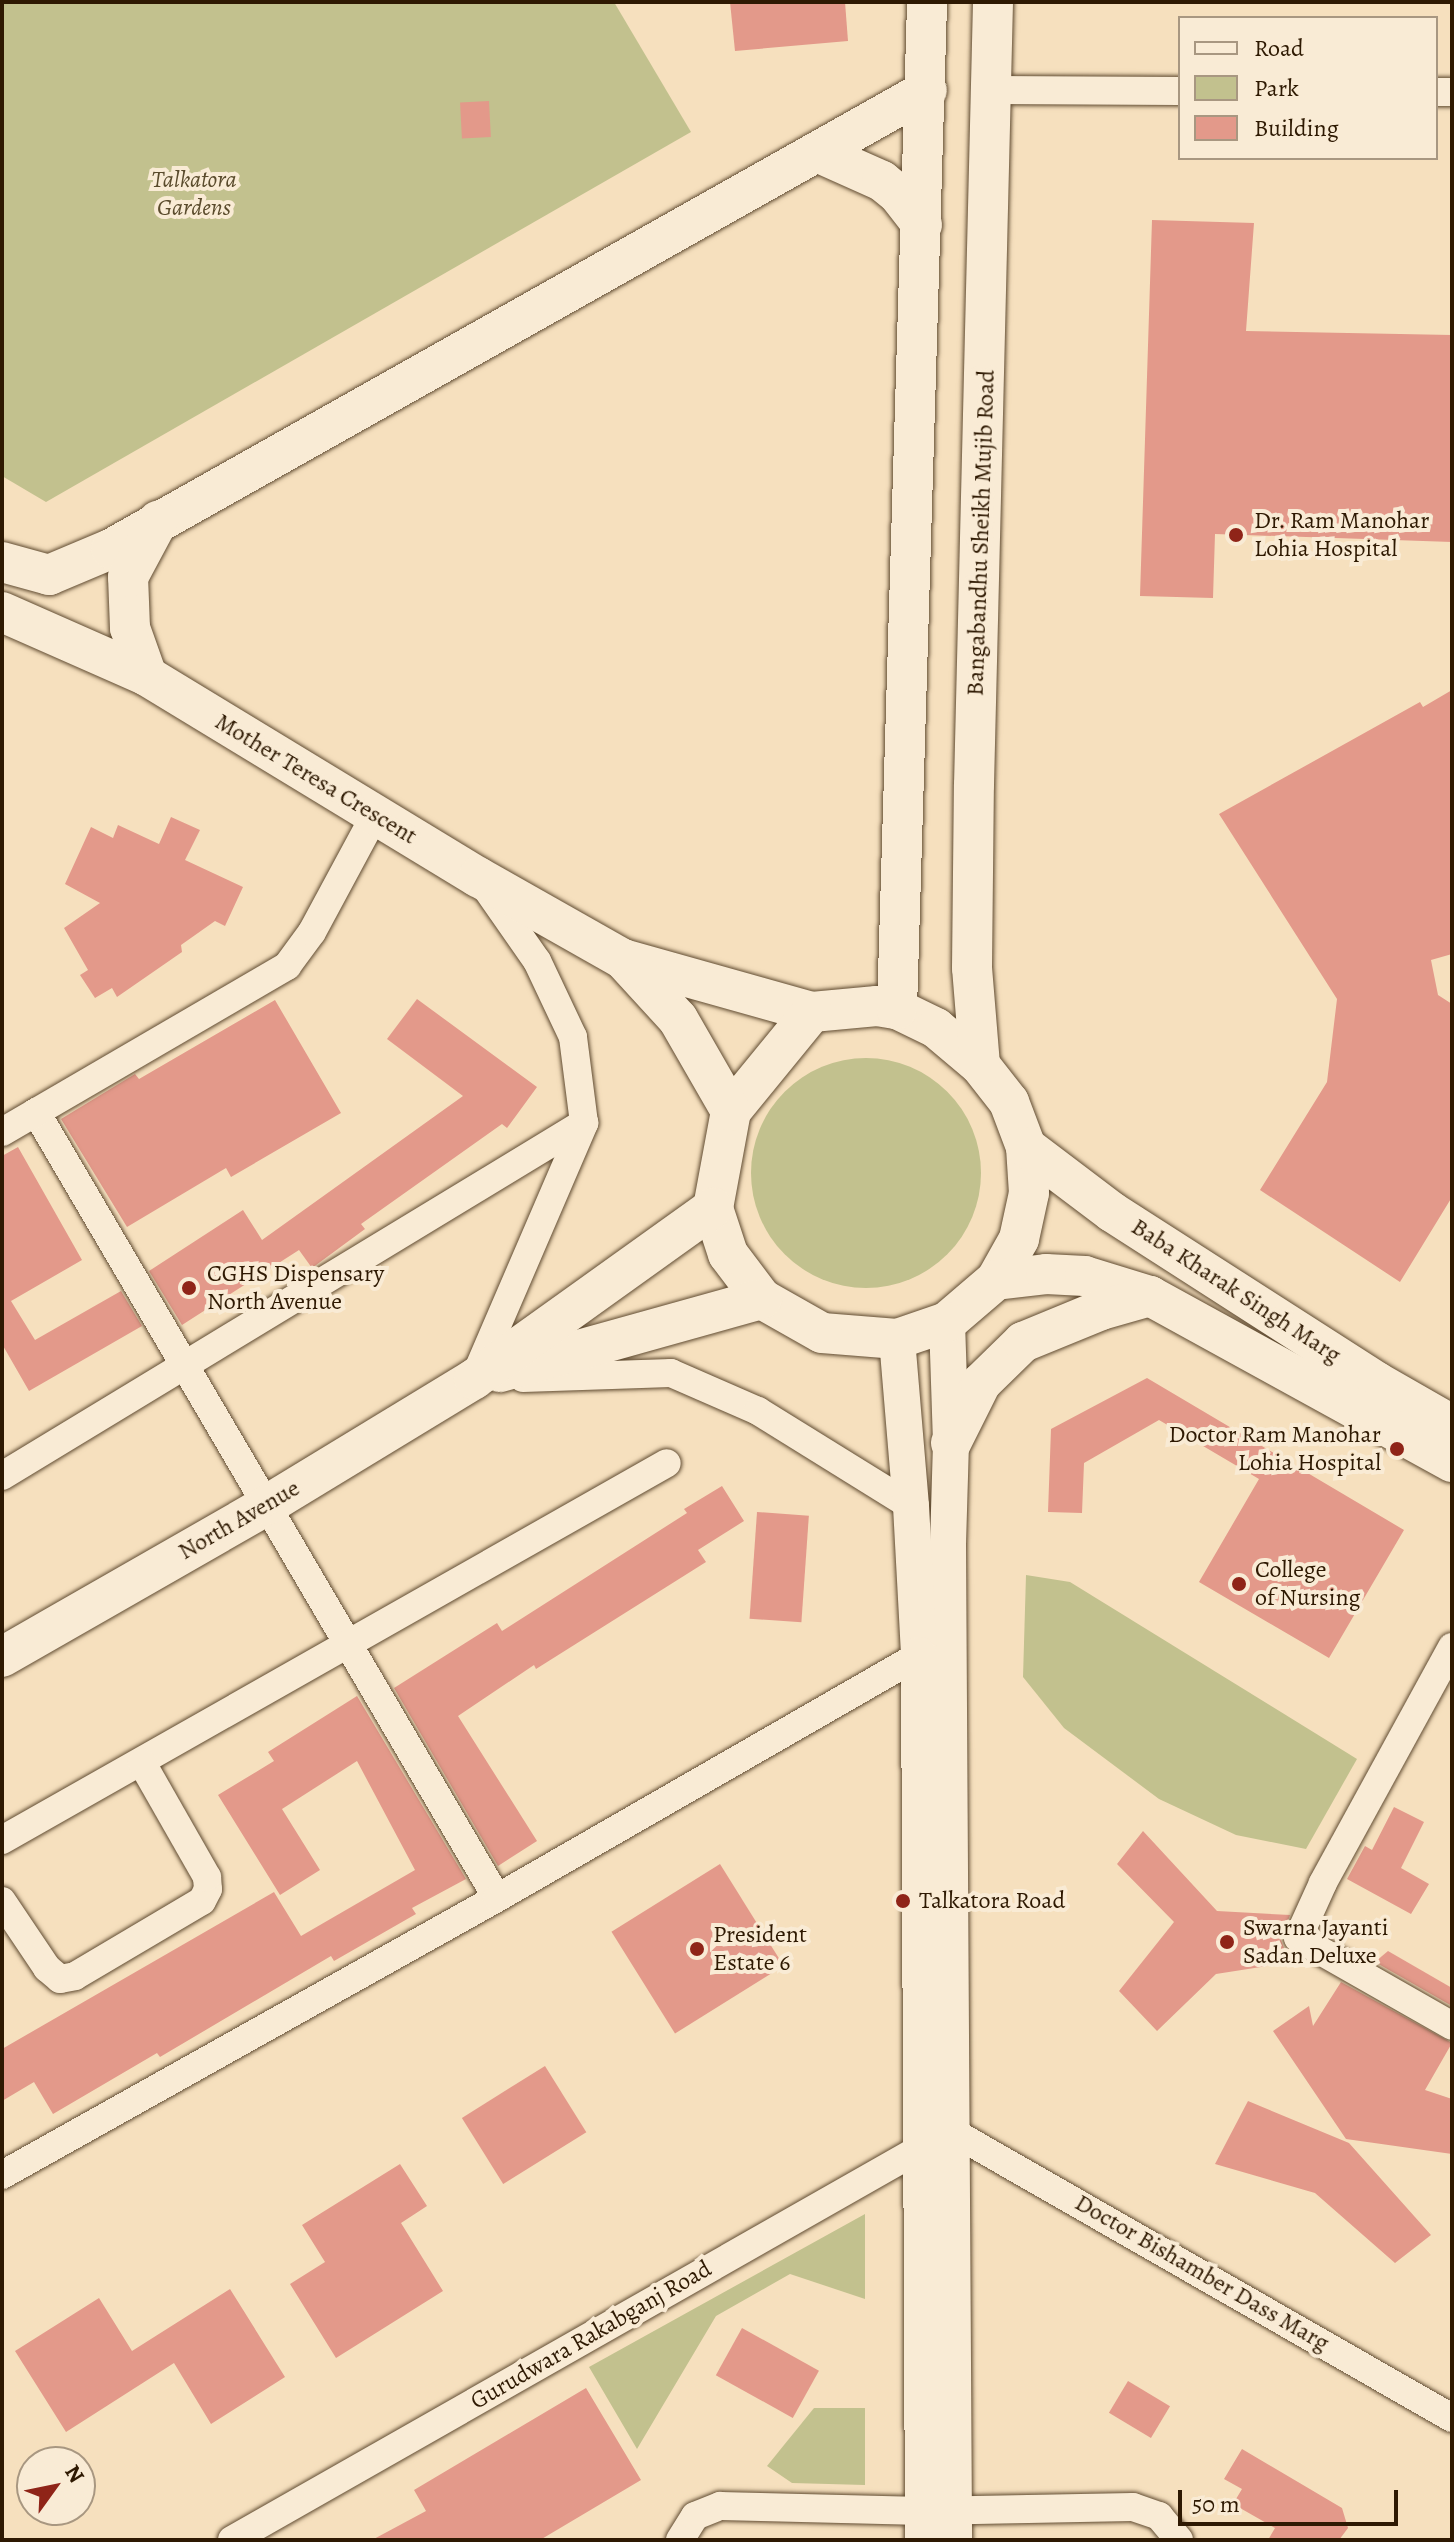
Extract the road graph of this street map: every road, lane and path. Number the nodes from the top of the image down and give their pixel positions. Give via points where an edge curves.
1 (927, 2) edge
2 (993, 2) edge
3 (927, 90) junction
4 (993, 90) junction
5 (1178, 91) edge
6 (817, 152) junction
7 (922, 225) junction
8 (158, 521) junction
9 (5, 564) edge
10 (2, 612) edge
11 (147, 676) junction
12 (375, 815) junction
13 (478, 877) junction
14 (623, 959) junction
15 (897, 1009) junction
16 (812, 1012) junction
17 (980, 1065) junction
18 (731, 1111) junction
19 (36, 1112) junction
20 (584, 1123) junction
21 (2, 1132) edge
22 (1026, 1147) junction
23 (713, 1208) junction
24 (996, 1280) junction
25 (1150, 1296) junction
26 (762, 1299) junction
27 (947, 1322) junction
28 (897, 1339) junction
29 (184, 1365) junction
30 (474, 1379) junction
31 (1452, 1425) edge
32 (951, 1443) junction
33 (1452, 1462) edge
34 (667, 1463) dead end
35 (2, 1476) edge
36 (267, 1505) junction
37 (911, 1506) junction
38 (348, 1644) junction
39 (1452, 1647) edge
40 (919, 1655) junction
41 (2, 1657) edge
42 (142, 1763) junction
43 (2, 1840) edge
44 (497, 1898) junction
45 (2, 1901) edge
46 (1452, 2026) edge
47 (936, 2139) junction
48 (2, 2175) edge
49 (1452, 2418) edge
50 (938, 2526) edge
51 (232, 2540) edge
52 (680, 2540) edge
53 (1179, 2540) edge

1 - 3 main road
2 - 4 main road, Bangabandhu Sheikh Mujib Road
3 - 6 main road
3 - 7 main road
4 - 5 street
4 - 17 main road, Bangabandhu Sheikh Mujib Road via 974,785 972,968
6 - 7 main road via 882,181
6 - 8 main road
7 - 15 main road
8 - 9 main road via 111,549 49,575
8 - 11 main road via 128,577 130,628
10 - 11 main road, Mother Teresa Crescent
11 - 12 main road, Mother Teresa Crescent
12 - 13 main road, Mother Teresa Crescent
12 - 19 street via 312,932 287,966
13 - 14 main road, Mother Teresa Crescent
13 - 20 street via 537,961 573,1037
14 - 16 main road, Mother Teresa Crescent
14 - 18 main road, Mother Teresa Crescent via 678,1019
15 - 16 main road
15 - 17 main road via 936,1028
16 - 18 main road
17 - 22 main road via 1009,1102
18 - 23 main road
19 - 21 street
19 - 29 street
20 - 29 street
20 - 30 street
22 - 24 main road via 1029,1193 1019,1239
22 - 31 main road, Baba Kharak Singh Marg via 1112,1212
23 - 26 main road via 728,1254
23 - 30 main road, North Avenue
24 - 25 main road, Baba Kharak Singh Marg via 1085,1276
24 - 27 main road
25 - 32 main road via 1023,1342 981,1383
25 - 33 main road, Baba Kharak Singh Marg
26 - 28 main road via 822,1333
26 - 30 main road, North Avenue
27 - 28 main road
27 - 32 street
28 - 37 street
29 - 35 street
29 - 36 street
30 - 36 main road, North Avenue
30 - 37 street via 671,1373 758,1411
32 - 47 street
34 - 38 street
36 - 38 street
36 - 41 main road, North Avenue
37 - 40 street
38 - 42 street
38 - 44 street
39 - 46 street via 1298,1938
40 - 44 street
40 - 47 street
42 - 43 street
42 - 45 street via 207,1877 202,1901 75,1976 60,1979
44 - 48 street
47 - 49 street, Doctor Bishamber Dass Marg
47 - 50 street
47 - 51 street, Gurudwara Rakabganj Road
50 - 52 street via 720,2506 695,2516
50 - 53 street via 1133,2507 1159,2516

